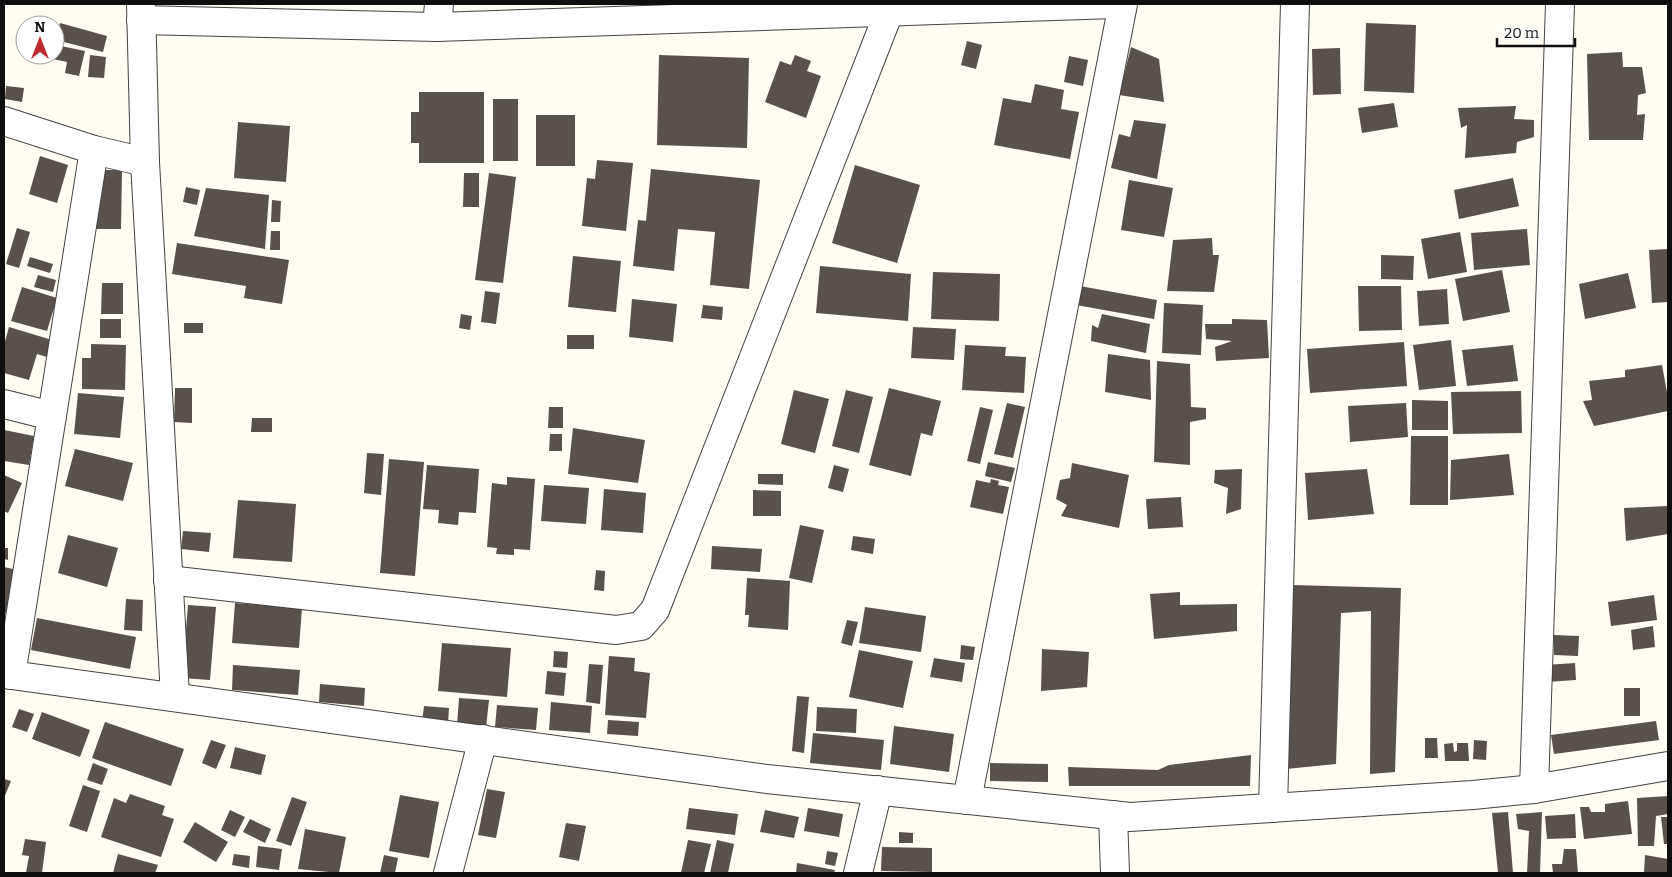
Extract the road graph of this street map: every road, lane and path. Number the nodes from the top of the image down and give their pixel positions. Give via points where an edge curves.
1 (1115, 4) edge
2 (1123, 4) edge
3 (1295, 4) edge
4 (1560, 4) edge
5 (141, 12) edge
6 (889, 12) junction
7 (248, 13) edge
8 (438, 16) edge
9 (4, 121) edge
10 (94, 150) junction
11 (145, 162) junction
12 (4, 404) edge
13 (52, 416) junction
14 (168, 580) junction
15 (8, 674) edge
16 (175, 696) junction
17 (483, 739) junction
18 (1668, 766) edge
19 (1534, 788) junction
20 (878, 790) junction
21 (967, 800) junction
22 (1272, 808) junction
23 (1113, 815) junction
24 (448, 873) edge
25 (858, 873) edge
26 (1115, 873) edge

1 - 6 street
2 - 21 street
3 - 22 street
4 - 19 street
5 - 7 street
5 - 11 street
6 - 8 street
6 - 14 street via 655,610 641,626 616,630
7 - 8 street
9 - 10 street
10 - 11 street
10 - 13 street
11 - 14 street
12 - 13 street
13 - 15 street
14 - 16 street
15 - 16 street
16 - 17 street
17 - 20 street via 768,779
17 - 24 street
18 - 19 street
19 - 22 street
20 - 21 street
20 - 25 street
21 - 23 street
22 - 23 street via 1130,817
23 - 26 street

